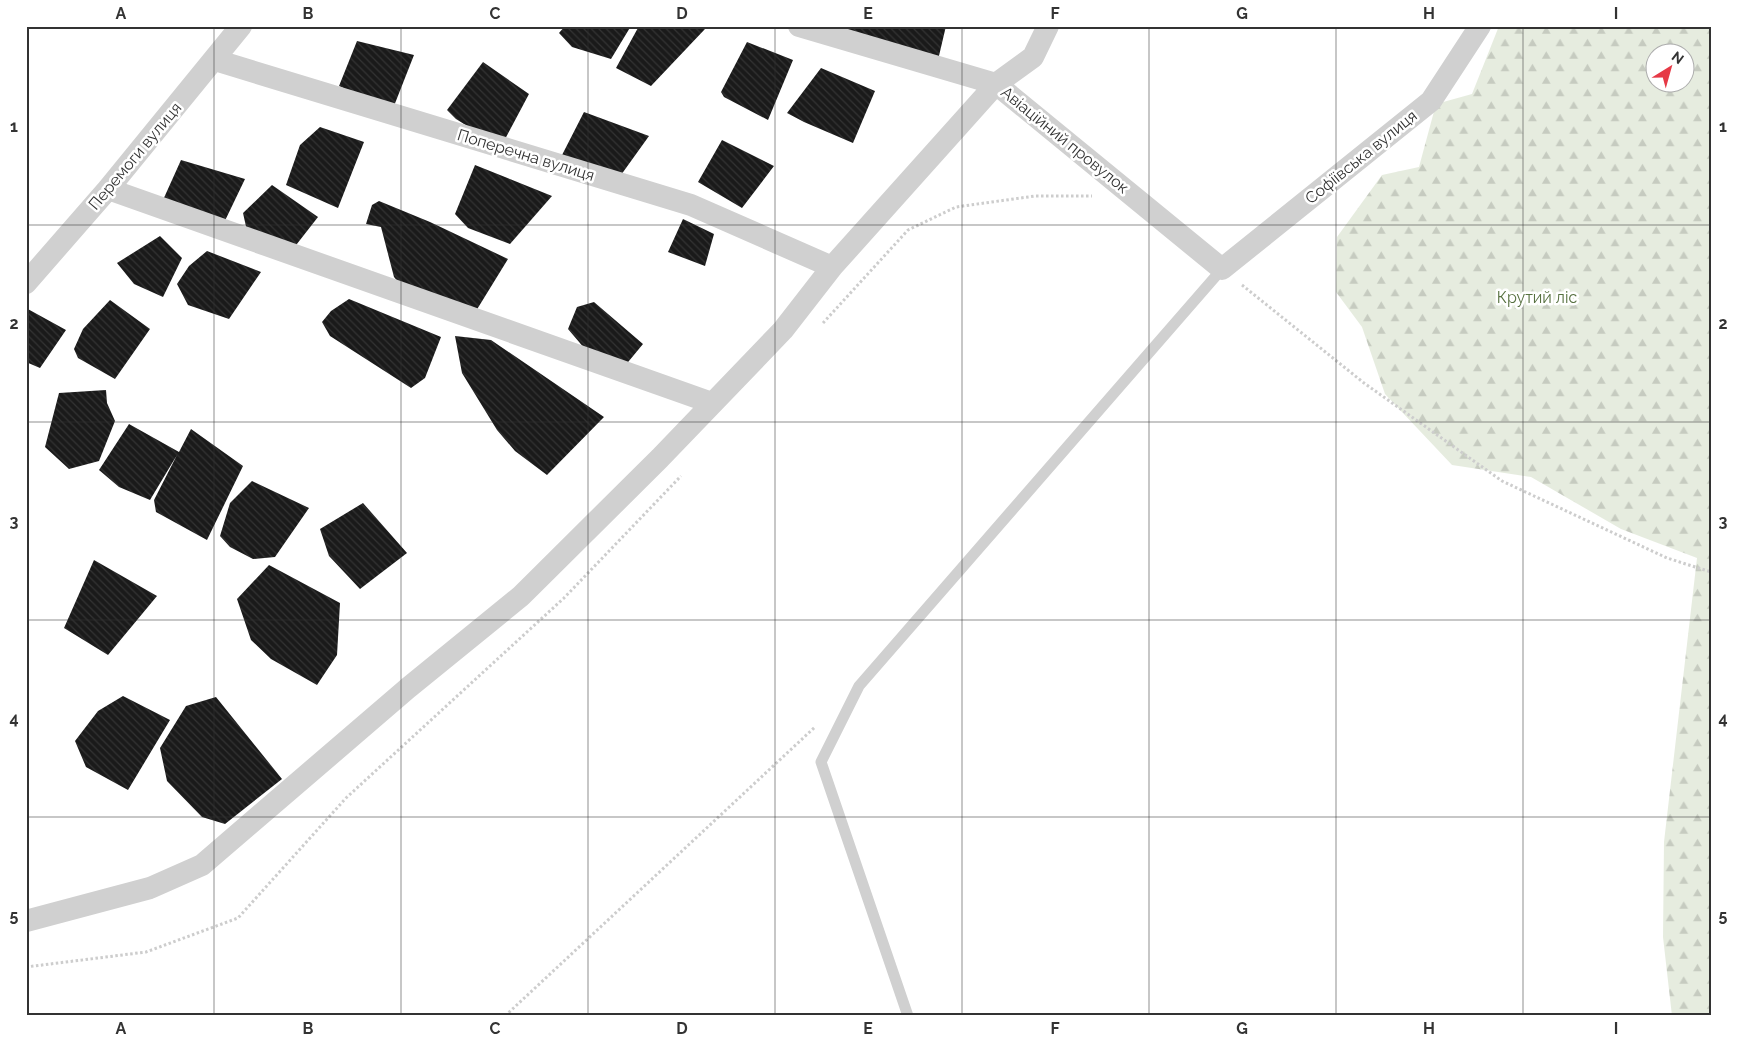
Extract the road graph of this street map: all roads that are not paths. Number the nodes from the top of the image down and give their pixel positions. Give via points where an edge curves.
1 (241, 26) edge
2 (799, 26) edge
3 (1048, 26) edge
4 (1480, 26) edge
5 (215, 60) junction
6 (996, 84) junction
7 (108, 189) junction
8 (832, 266) junction
9 (1222, 269) junction
10 (26, 283) edge
11 (712, 404) junction
12 (26, 921) edge
13 (908, 1016) edge

1 - 5 street, Перемоги вулиця
2 - 6 street, Авіаційний провулок
3 - 6 street via 1033,57
4 - 9 street, Софіївська вулиця via 1431,101
5 - 7 street, Перемоги вулиця
5 - 8 street, Поперечна вулиця via 691,205
6 - 8 street
6 - 9 street, Авіаційний провулок
7 - 10 street, Перемоги вулиця
7 - 11 street
8 - 11 street via 783,330
9 - 13 lane via 859,686 821,762
11 - 12 street via 521,596 408,688 202,865 150,888

